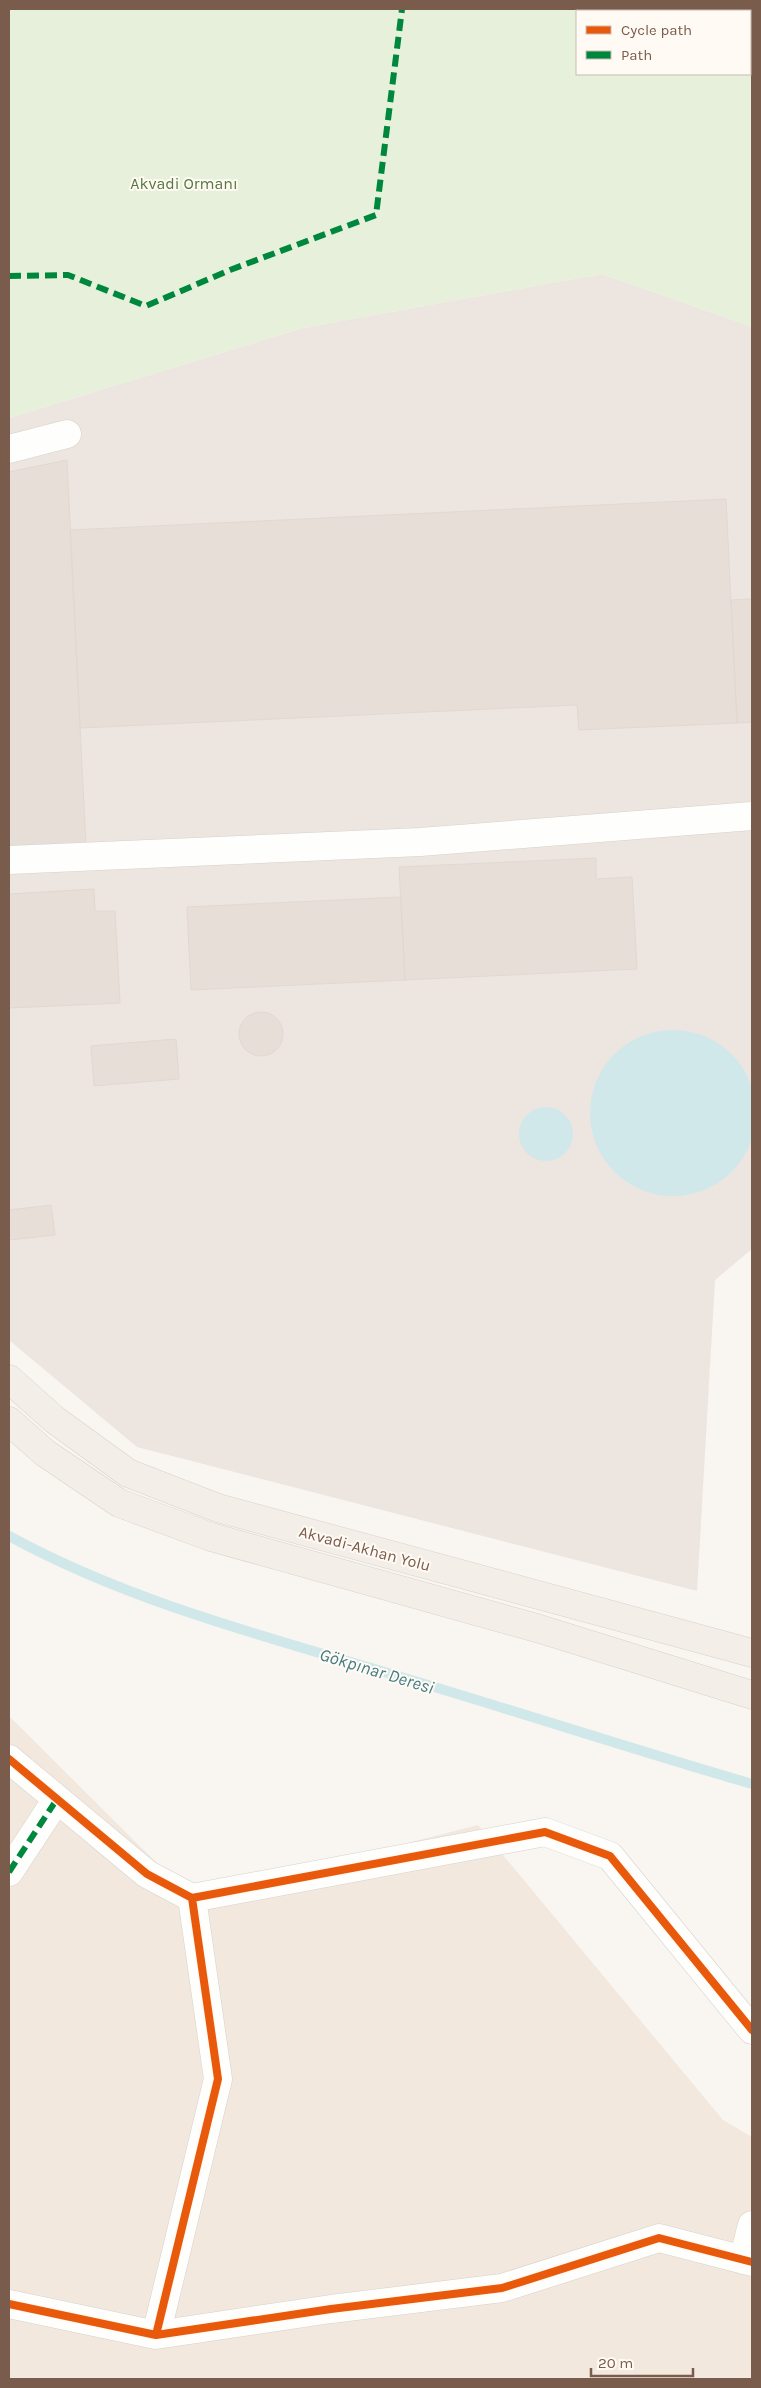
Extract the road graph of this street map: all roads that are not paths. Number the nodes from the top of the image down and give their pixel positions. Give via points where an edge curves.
1 (67, 434) dead end
2 (9, 449) edge
3 (752, 816) edge
4 (9, 860) edge
5 (9, 1379) edge
6 (9, 1421) edge
7 (752, 1653) edge
8 (752, 1695) edge
9 (9, 1759) edge
10 (57, 1799) junction
11 (9, 1872) edge
12 (192, 1898) junction
13 (752, 2030) edge
14 (752, 2225) edge
15 (748, 2261) edge
16 (9, 2304) edge
17 (156, 2335) junction

1 - 2 street
3 - 4 street via 420,842
5 - 7 main road, Akvadi-Akhan Yolu via 55,1420 128,1473 218,1508
6 - 8 main road, Akvadi-Akhan Yolu via 45,1453 119,1503 211,1537 540,1630
9 - 10 street
10 - 11 street
10 - 12 street via 147,1874
12 - 13 street via 546,1832 610,1856
12 - 17 street via 218,2079
14 - 15 street
15 - 17 street via 658,2238 502,2288
16 - 17 street

